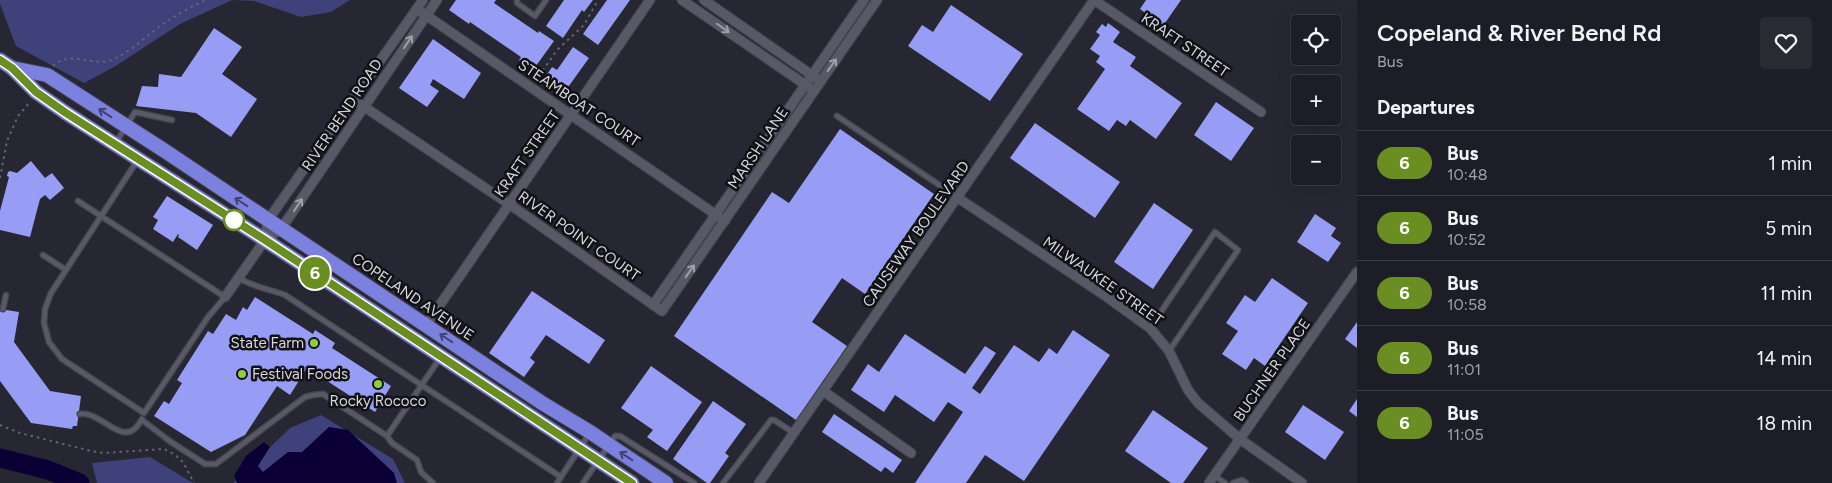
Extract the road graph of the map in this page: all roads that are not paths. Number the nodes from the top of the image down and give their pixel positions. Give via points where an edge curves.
1 (423, 0) edge
2 (436, 0) edge
3 (516, 0) edge
4 (546, 0) edge
5 (650, 0) edge
6 (682, 0) edge
7 (704, 0) edge
8 (864, 0) edge
9 (877, 0) edge
10 (1094, 0) edge
11 (417, 9) junction
12 (426, 15) junction
13 (0, 60) edge
14 (12, 68) junction
15 (812, 75) junction
16 (821, 81) junction
17 (805, 85) junction
18 (814, 91) junction
19 (354, 100) junction
20 (364, 107) junction
21 (1261, 112) dead end
22 (571, 114) junction
23 (837, 116) dead end
24 (172, 120) dead end
25 (126, 127) junction
26 (114, 145) junction
27 (138, 160) junction
28 (958, 198) junction
29 (78, 200) dead end
30 (509, 204) junction
31 (716, 214) junction
32 (102, 216) junction
33 (268, 220) junction
34 (725, 221) junction
35 (281, 229) junction
36 (265, 240) junction
37 (43, 255) dead end
38 (66, 270) junction
39 (1357, 272) edge
40 (238, 278) junction
41 (6, 295) dead end
42 (225, 297) junction
43 (653, 305) junction
44 (3, 309) dead end
45 (662, 311) joint
46 (426, 325) junction
47 (1150, 328) junction
48 (1168, 351) junction
49 (441, 356) junction
50 (510, 382) junction
51 (421, 384) junction
52 (823, 391) junction
53 (144, 413) junction
54 (80, 414) dead end
55 (142, 420) junction
56 (590, 432) junction
57 (794, 433) junction
58 (387, 436) junction
59 (1240, 440) junction
60 (609, 445) junction
61 (580, 448) junction
62 (911, 453) dead end
63 (598, 460) junction
64 (561, 477) junction
65 (1212, 479) edge
66 (433, 483) edge
67 (557, 483) edge
68 (583, 483) edge
69 (632, 483) edge
70 (666, 483) edge
71 (694, 483) edge
72 (723, 483) edge
73 (759, 483) edge
74 (1225, 483) edge
75 (1233, 483) edge
76 (1246, 483) edge
77 (1302, 483) edge

1 - 11 street, RIVER BEND ROAD
2 - 12 street, RIVER BEND ROAD
3 - 4 lane via 535,16
5 - 22 street, KRAFT STREET
6 -> 17 street
7 - 15 street
8 - 15 street, MARSH LANE
16 -> 9 street, MARSH LANE
10 - 21 street, KRAFT STREET
10 - 28 street, CAUSEWAY BOULEVARD
11 - 12 street, STEAMBOAT COURT
11 - 19 street, RIVER BEND ROAD
20 -> 12 street, RIVER BEND ROAD
12 - 22 street, STEAMBOAT COURT
13 - 14 highway, COPELAND AVENUE
25 -> 14 highway, COPELAND AVENUE via 47,75
14 - 26 highway, COPELAND AVENUE via 42,96
15 - 16 street
15 - 17 street, MARSH LANE
16 - 18 street, MARSH LANE
17 - 18 street
17 - 31 street, MARSH LANE
18 - 34 street, MARSH LANE
19 - 20 street, RIVER POINT COURT
19 - 33 street, RIVER BEND ROAD
20 - 30 street, RIVER POINT COURT
35 -> 20 street, RIVER BEND ROAD
22 - 30 street, KRAFT STREET
22 - 31 street, STEAMBOAT COURT
23 - 28 lane
24 - 25 lane via 135,112
25 - 26 lane
33 -> 25 highway, COPELAND AVENUE
26 - 27 highway, COPELAND AVENUE
27 - 32 lane
27 - 36 highway, COPELAND AVENUE
28 - 47 street, MILWAUKEE STREET
28 - 52 street, CAUSEWAY BOULEVARD
29 - 32 lane
30 - 43 street, RIVER POINT COURT
30 - 46 street, KRAFT STREET
31 - 34 street, STEAMBOAT COURT
31 - 43 street, MARSH LANE
32 - 38 lane
32 - 42 lane
33 - 35 highway, COPELAND AVENUE
33 - 36 street, RIVER BEND ROAD
45 -> 34 street, MARSH LANE
35 - 36 street, RIVER BEND ROAD
35 - 46 highway, COPELAND AVENUE
36 - 40 street, RIVER BEND ROAD
36 - 49 highway, COPELAND AVENUE
37 - 38 lane
38 - 53 lane via 51,293 44,314 50,345 69,365
39 - 59 street, BUCHNER PLACE
40 - 42 street, RIVER BEND ROAD
40 - 51 lane via 258,288 268,288 285,295
41 - 44 lane
42 - 53 lane via 208,316
43 - 45 street, RIVER POINT COURT
50 -> 46 highway, COPELAND AVENUE
47 - 48 street, MILWAUKEE STREET
47 - 48 lane via 1215,232 1238,250
48 - 59 street, MILWAUKEE STREET via 1198,403
49 - 50 highway via 454,354 496,379
49 - 51 lane
49 - 61 highway, COPELAND AVENUE
50 - 56 highway, COPELAND AVENUE
51 - 58 lane
51 - 64 lane
52 - 57 street, CAUSEWAY BOULEVARD
52 - 62 street
53 - 55 lane
54 - 55 lane via 92,415 123,433 132,432
55 - 58 lane via 205,464 216,464 313,395 323,394
56 - 60 highway, COPELAND AVENUE
56 - 61 lane
57 - 72 lane via 771,420
57 - 73 street, CAUSEWAY BOULEVARD
58 - 66 lane via 417,460 421,472
59 - 65 street, BUCHNER PLACE
59 - 77 street, MILWAUKEE STREET
60 - 63 lane
70 -> 60 highway, COPELAND AVENUE
60 - 71 lane via 615,436 624,437
61 - 63 highway, COPELAND AVENUE
61 - 64 lane
63 - 68 lane
63 - 69 highway, COPELAND AVENUE
64 - 67 lane
65 - 74 lane
75 - 76 lane via 1242,480

